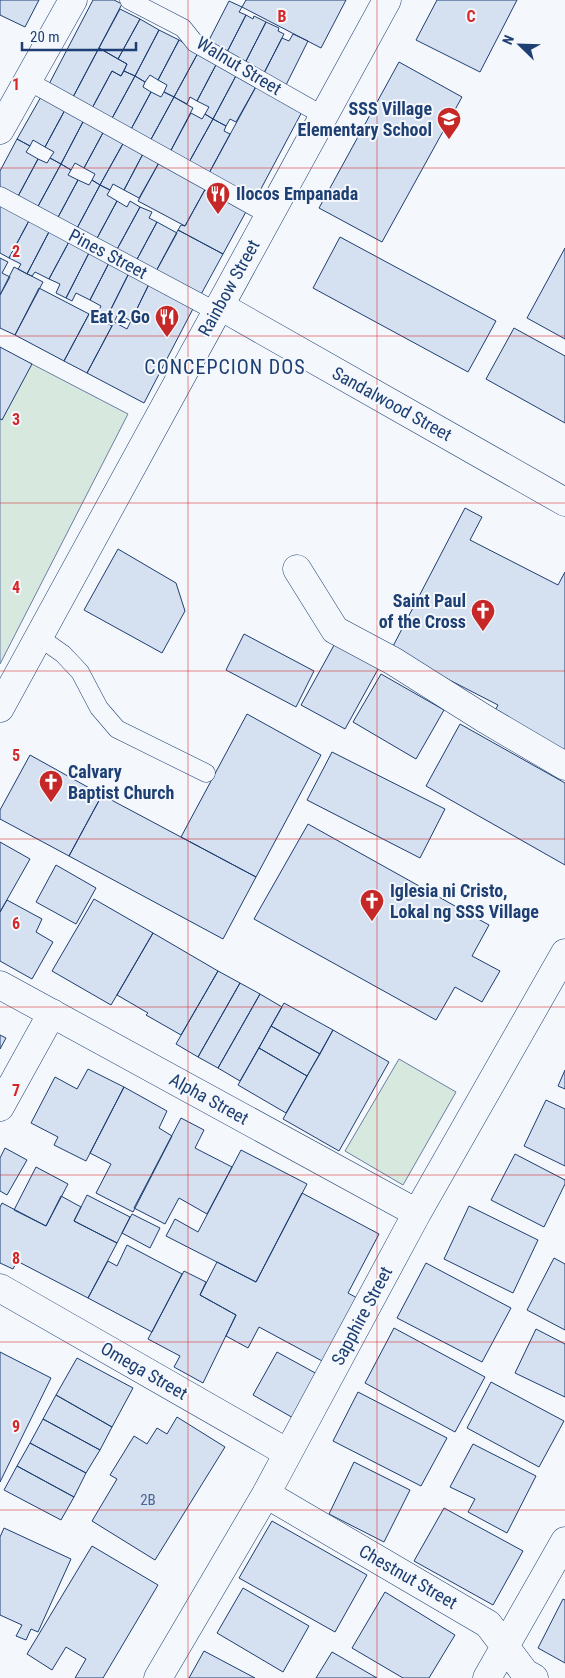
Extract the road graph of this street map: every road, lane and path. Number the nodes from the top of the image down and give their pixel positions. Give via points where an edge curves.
1 (73, 0) edge
2 (129, 0) edge
3 (387, 0) edge
4 (28, 81) junction
5 (324, 116) junction
6 (0, 130) edge
7 (0, 196) edge
8 (269, 215) junction
9 (218, 309) junction
10 (565, 502) edge
11 (297, 570) dead end
12 (39, 637) junction
13 (0, 708) edge
14 (565, 766) edge
15 (206, 773) dead end
16 (565, 953) edge
17 (0, 984) edge
18 (52, 1013) junction
19 (0, 1107) edge
20 (417, 1213) junction
21 (0, 1288) edge
22 (288, 1453) junction
23 (266, 1494) junction
24 (565, 1541) edge
25 (506, 1647) junction
26 (158, 1678) edge
27 (487, 1678) edge
28 (534, 1678) edge

1 - 4 street
2 - 5 lane, Walnut Street via 183,28 195,43
3 - 5 street, Rainbow Street
4 - 6 street
4 - 8 lane
5 - 8 street, Rainbow Street
7 - 9 lane, Pines Street
8 - 9 street, Rainbow Street
9 - 10 street, Sandalwood Street
9 - 12 street, Rainbow Street
11 - 14 street via 334,630 392,661
12 - 13 street, Rainbow Street
12 - 15 lane via 63,654 80,672 99,708 117,728
16 - 20 street, Sapphire Street
17 - 18 street, Alpha Street
18 - 19 street
18 - 20 street, Alpha Street
20 - 22 street, Sapphire Street
21 - 22 street, Omega Street
22 - 23 street, Sapphire Street
23 - 25 street, Chestnut Street via 488,1624
23 - 26 street, Sapphire Street
24 - 25 street
25 - 27 street
25 - 28 street, Chestnut Street via 524,1673

